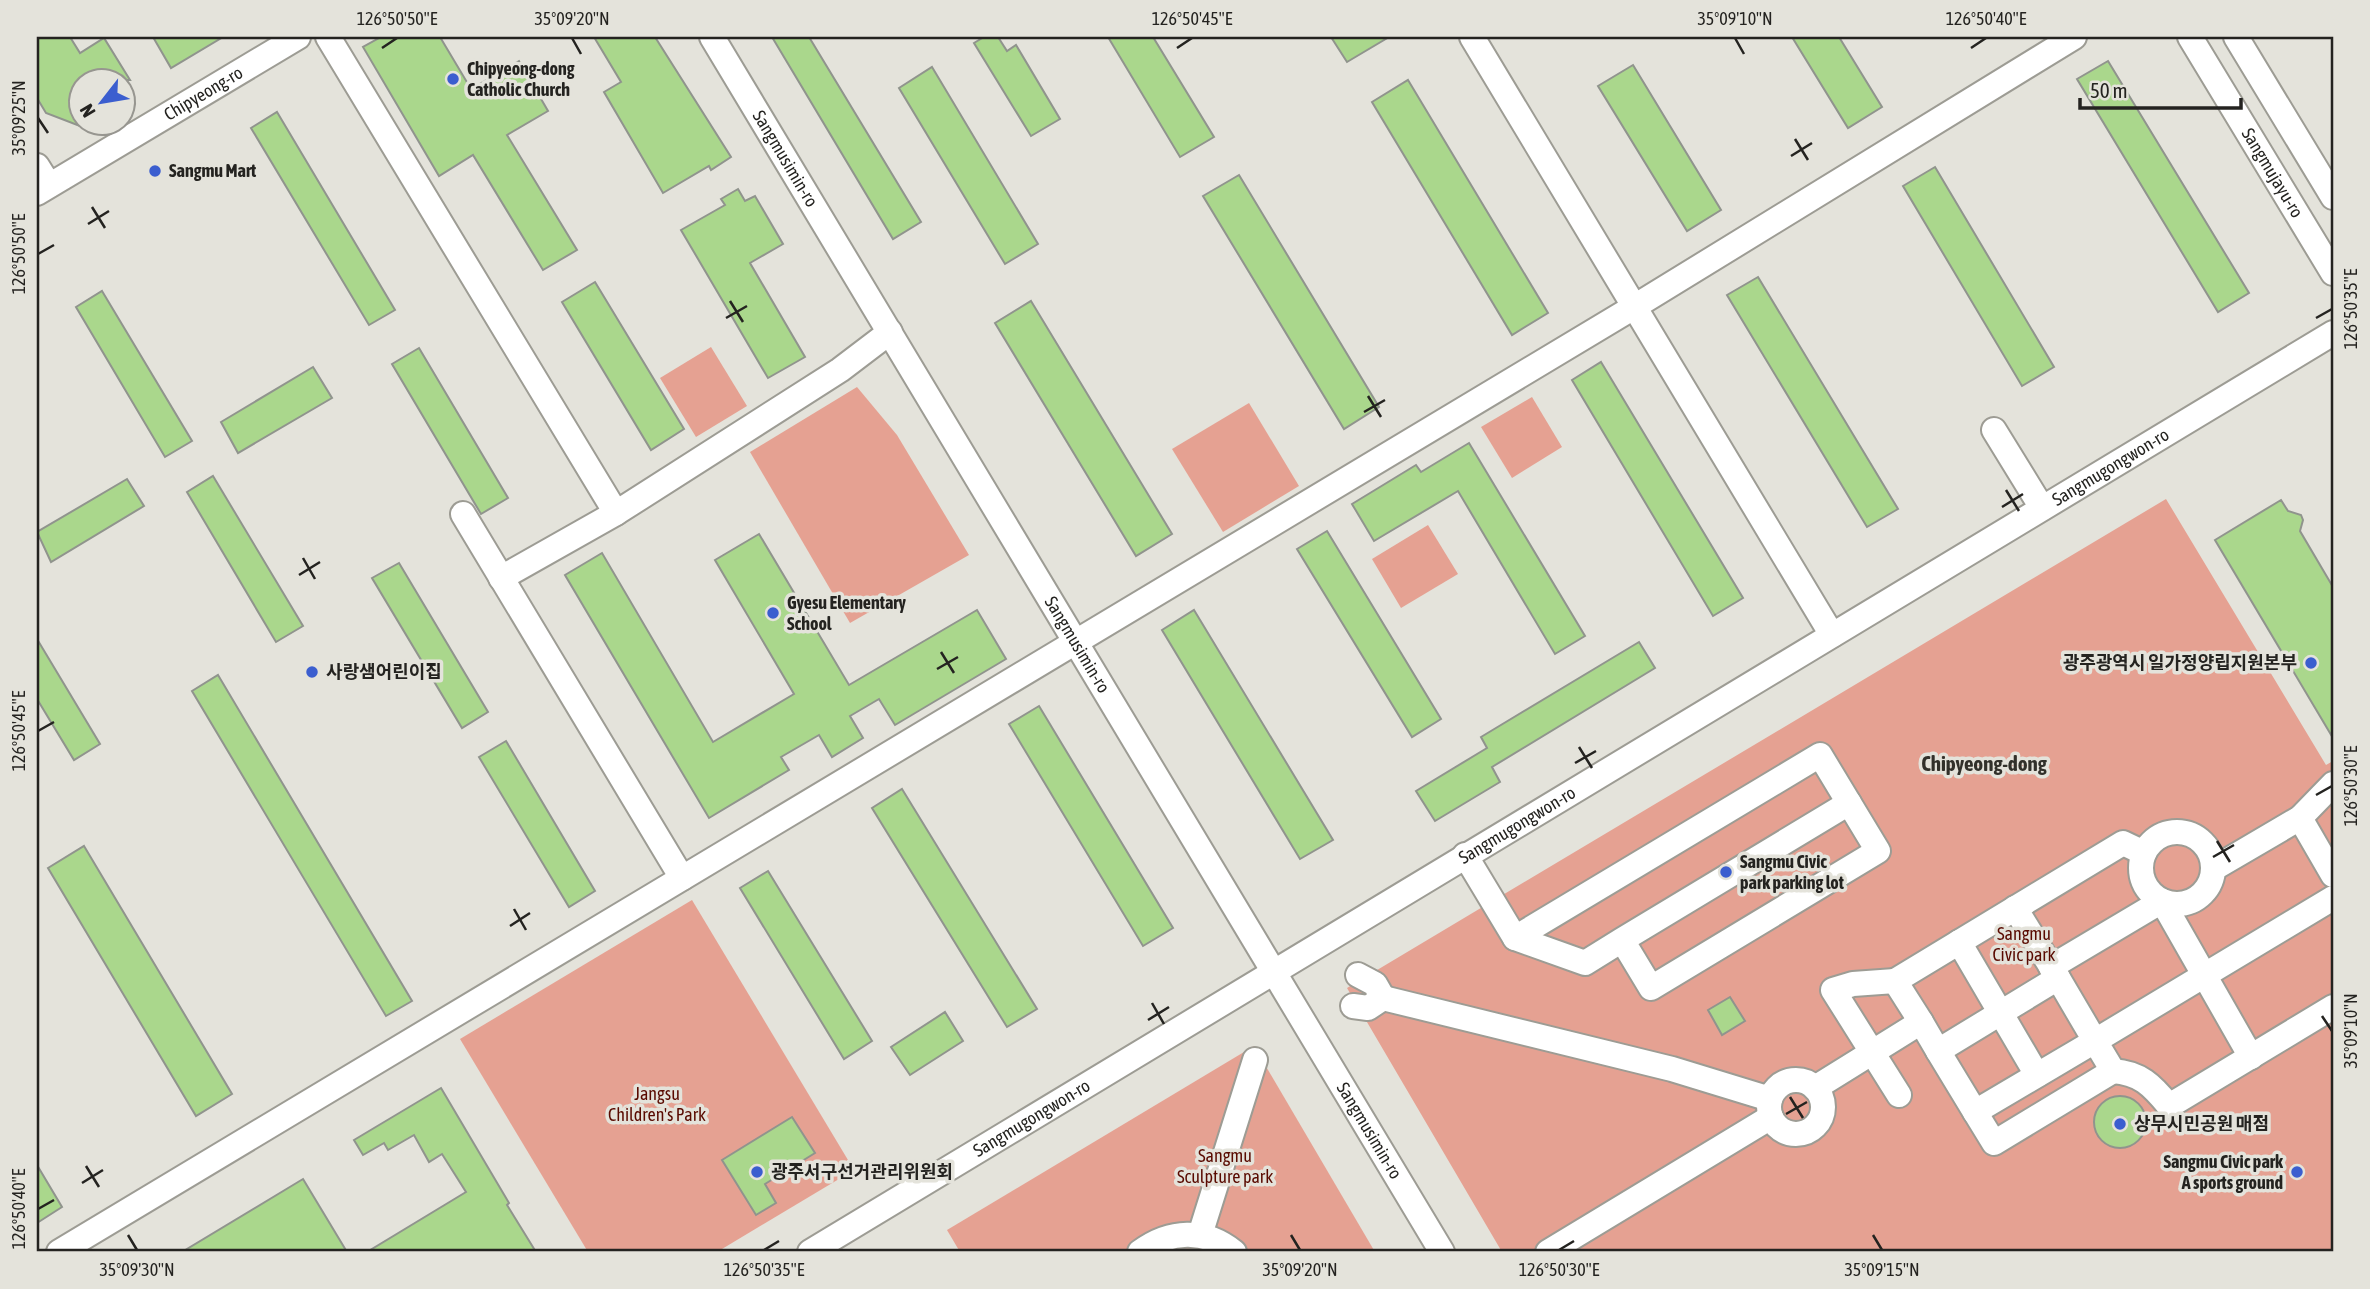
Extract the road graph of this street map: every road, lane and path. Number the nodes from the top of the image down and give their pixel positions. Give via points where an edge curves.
1 (298, 37) edge
2 (328, 37) edge
3 (712, 37) edge
4 (1472, 37) edge
5 (2074, 37) edge
6 (2190, 37) edge
7 (2236, 37) edge
8 (41, 181) edge
9 (2333, 197) edge
10 (2333, 274) edge
11 (1634, 307) junction
12 (890, 332) junction
13 (2333, 333) edge
14 (1994, 430) dead end
15 (2042, 508) junction
16 (616, 513) junction
17 (463, 514) dead end
18 (501, 578) junction
19 (1832, 635) junction
20 (1077, 640) junction
21 (2333, 784) edge
22 (1850, 803) junction
23 (2300, 818) junction
24 (2144, 853) junction
25 (1465, 855) junction
26 (2213, 869) junction
27 (2333, 875) edge
28 (682, 878) junction
29 (2162, 901) junction
30 (2015, 908) junction
31 (2330, 909) edge
32 (1515, 938) junction
33 (1622, 940) junction
34 (1959, 942) junction
35 (1275, 973) junction
36 (2054, 973) junction
37 (1358, 975) dead end
38 (2202, 976) junction
39 (1895, 981) junction
40 (1383, 998) junction
41 (1353, 1006) dead end
42 (2333, 1007) edge
43 (2001, 1013) junction
44 (1921, 1022) junction
45 (2095, 1041) junction
46 (1938, 1051) junction
47 (1871, 1053) junction
48 (2250, 1057) junction
49 (1255, 1060) dead end
50 (2113, 1071) junction
51 (2037, 1075) junction
52 (1815, 1088) junction
53 (1899, 1095) dead end
54 (1771, 1108) junction
55 (1975, 1112) junction
56 (1200, 1234) junction
57 (59, 1252) edge
58 (810, 1252) edge
59 (1140, 1252) edge
60 (1234, 1252) edge
61 (1442, 1252) edge
62 (1548, 1252) edge

1 - 8 street, Chipyeong-ro
2 - 16 street
3 - 12 street, Sangmusimin-ro
4 - 11 street
5 - 11 street
6 - 10 street, Sangmujayu-ro
7 - 9 street
11 - 19 street
11 - 20 street
12 - 16 street via 840,370
12 - 20 street, Sangmusimin-ro
13 - 15 street, Sangmugongwon-ro
14 - 15 street
15 - 19 street, Sangmugongwon-ro
16 - 18 street
17 - 18 street
18 - 28 street
19 - 25 street, Sangmugongwon-ro
20 - 28 street
20 - 35 street, Sangmusimin-ro
21 - 23 street
22 - 32 street via 1820,755
22 - 33 street
22 - 33 street via 1878,851 1651,988
23 - 26 street
23 - 27 street
24 - 26 street via 2161,836 2185,833 2205,846
24 - 29 street via 2141,875
24 - 30 street via 2123,843
25 - 32 street
25 - 35 street, Sangmugongwon-ro
26 - 29 street via 2204,892 2194,899 2173,904
28 - 57 street
29 - 36 street
29 - 38 street
30 - 34 street
30 - 36 street
31 - 38 street
32 - 33 street via 1585,963
34 - 39 street
34 - 43 street
35 - 58 street, Sangmugongwon-ro
35 - 61 street, Sangmusimin-ro
36 - 43 street
36 - 45 street
37 - 40 street via 1375,984
38 - 45 street
38 - 48 street
39 - 44 street
39 - 47 street via 1833,990
40 - 41 street via 1368,1008
40 - 54 street via 1672,1069
42 - 48 street
43 - 46 street
43 - 51 street
44 - 46 street
44 - 47 street
45 - 50 street
45 - 51 street
46 - 55 street
47 - 52 street
47 - 53 street
48 - 50 street via 2169,1106 2133,1073
49 - 56 street
50 - 55 street via 1994,1143
51 - 55 street
52 - 54 street via 1808,1082 1781,1084
52 - 54 street via 1823,1113 1814,1127 1790,1133 1775,1124
54 - 62 street via 1688,1167
56 - 59 street via 1177,1234
56 - 60 street

